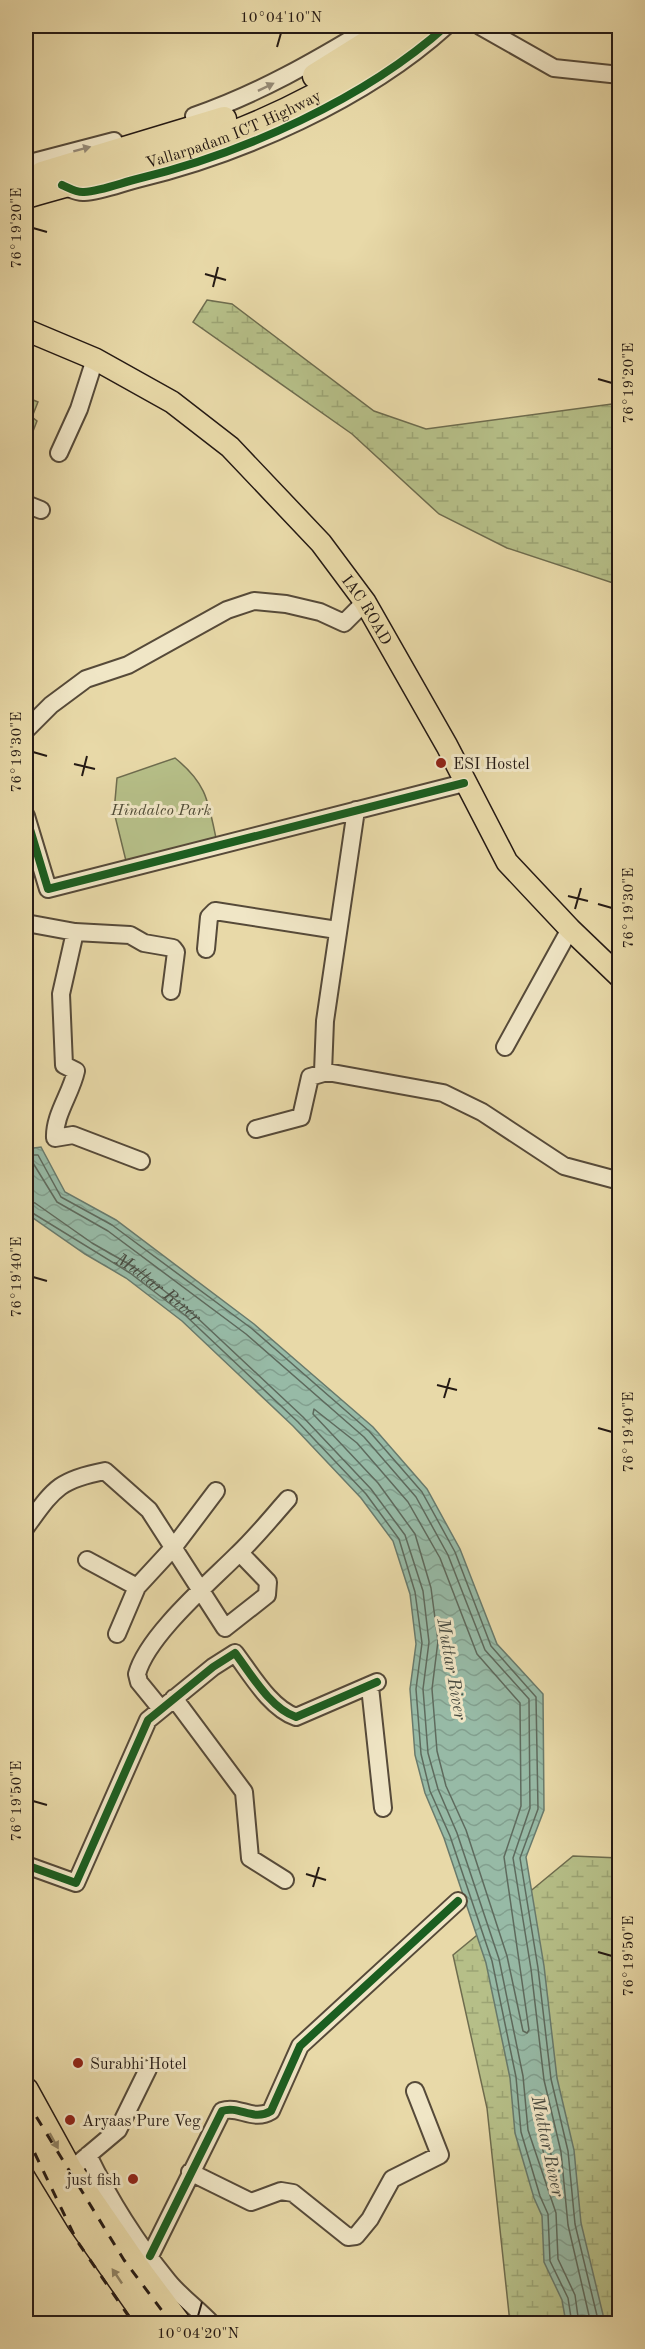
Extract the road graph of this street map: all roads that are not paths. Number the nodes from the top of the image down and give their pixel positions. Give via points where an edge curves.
1 (373, 26) edge
2 (396, 26) edge
3 (424, 26) edge
4 (446, 26) edge
5 (480, 26) edge
6 (620, 75) edge
7 (26, 164) edge
8 (26, 179) edge
9 (62, 185) junction
10 (26, 196) edge
11 (26, 330) edge
12 (95, 359) junction
13 (59, 453) dead end
14 (365, 602) junction
15 (26, 730) edge
16 (464, 783) junction
17 (356, 810) junction
18 (26, 816) edge
19 (26, 923) edge
20 (570, 929) junction
21 (337, 930) junction
22 (75, 932) junction
23 (206, 949) dead end
24 (620, 977) edge
25 (171, 991) dead end
26 (505, 1047) dead end
27 (323, 1072) junction
28 (256, 1129) dead end
29 (141, 1161) dead end
30 (620, 1181) edge
31 (216, 1491) dead end
32 (288, 1499) dead end
33 (26, 1527) edge
34 (173, 1548) junction
35 (240, 1553) junction
36 (87, 1560) dead end
37 (137, 1587) junction
38 (201, 1590) junction
39 (117, 1634) dead end
40 (174, 1698) junction
41 (161, 1708) junction
42 (383, 1808) dead end
43 (26, 1865) edge
44 (285, 1880) dead end
45 (458, 1901) dead end
46 (148, 2069) dead end
47 (26, 2090) edge
48 (415, 2091) dead end
49 (26, 2134) edge
50 (79, 2163) junction
51 (190, 2172) junction
52 (150, 2256) junction
53 (151, 2324) edge
54 (179, 2324) edge
55 (212, 2324) edge

7 -> 1 street via 151,131 232,103 300,70
2 - 8 highway, Vallarpadam ICT Highway via 274,99 207,126
3 - 9 highway, Vallarpadam ICT Highway via 358,70 247,128 161,158
4 - 9 street via 345,96 232,150 160,174 82,193
5 - 6 street via 554,68
9 - 10 highway, Vallarpadam ICT Highway
11 - 12 main road, IAC ROAD
12 - 13 street via 80,409
12 - 14 main road, IAC ROAD via 172,402 230,447 321,543
14 - 15 street via 344,623 286,604 254,601 228,610 128,665 86,679
14 - 16 main road, IAC ROAD
16 - 17 street
16 - 20 main road, IAC ROAD via 507,862
17 - 18 street via 48,889
17 - 21 street
19 - 22 street
20 - 24 main road, IAC ROAD
20 - 26 street
21 - 23 street via 215,910 209,917
21 - 27 street via 337,954 325,1021
22 - 25 street via 130,935 144,943 173,948 176,952
22 - 29 street via 61,994 64,1065 76,1071 54,1125 55,1138 74,1135
27 - 28 street via 310,1077 302,1117
27 - 30 street via 443,1093 482,1112 564,1166
31 - 34 street
32 - 35 street
33 - 34 street via 53,1490 74,1477 105,1471 149,1510
34 - 37 street
34 - 38 street
35 - 38 street
35 - 38 street via 268,1582 267,1595 225,1628
36 - 37 street
37 - 39 street
38 - 41 street via 150,1648 139,1667 140,1682
40 - 41 street
40 - 42 street via 235,1653 274,1702 296,1717 373,1684
40 - 44 street via 244,1792 250,1858
41 - 43 street via 148,1720 76,1883
45 - 51 street via 300,2046 271,2111 254,2116 230,2109 222,2111
46 - 50 street via 118,2130
47 -> 50 highway
48 - 51 street via 440,2155 392,2179 370,2220 356,2236 348,2236 293,2193 281,2191 251,2202
53 -> 49 highway via 79,2221
50 - 52 street via 108,2195
50 - 54 highway via 143,2276
51 - 52 street
52 - 55 street via 169,2282

